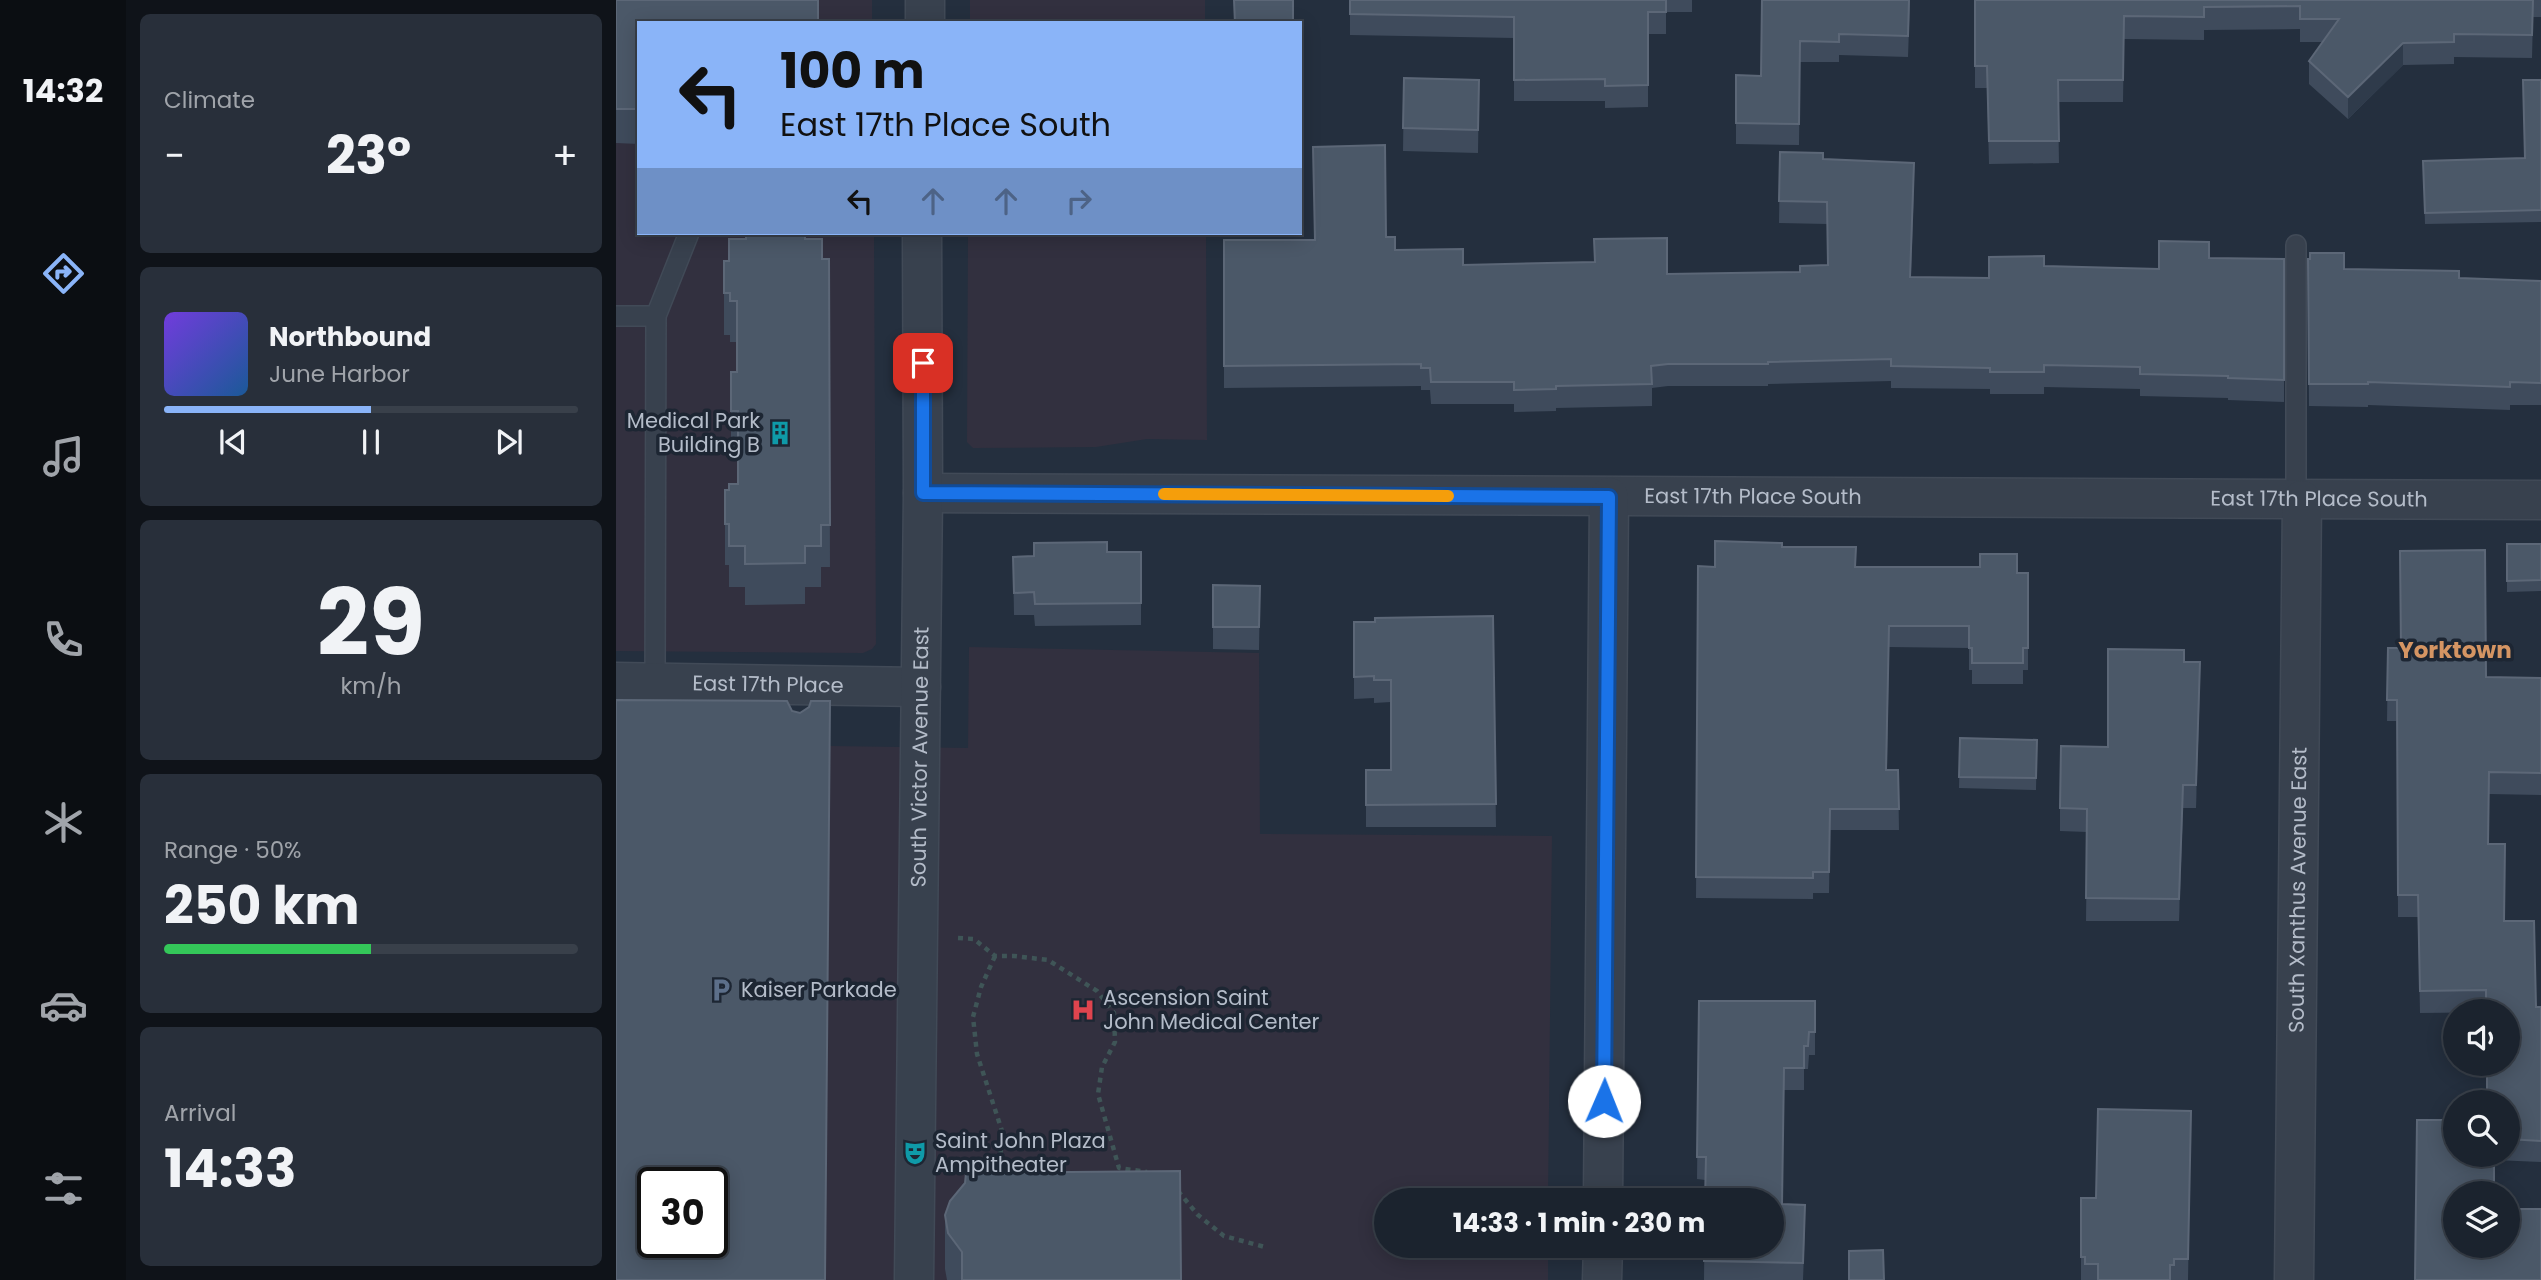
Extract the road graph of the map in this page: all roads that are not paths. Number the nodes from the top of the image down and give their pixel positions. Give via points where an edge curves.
1 (925, 0) edge
2 (925, 21) edge
3 (688, 235) edge
4 (922, 235) edge
5 (2296, 245) dead end
6 (616, 316) edge
7 (656, 316) junction
8 (923, 493) junction
9 (1609, 497) junction
10 (2299, 500) junction
11 (2541, 500) edge
12 (616, 682) edge
13 (655, 683) junction
14 (921, 687) junction
15 (1603, 1188) edge
16 (1603, 1258) edge
17 (914, 1280) edge
18 (1602, 1280) edge
19 (2294, 1280) edge

1 - 2 street
3 - 7 lane
4 - 8 street, South Victor Avenue East
5 - 10 lane
6 - 7 lane
7 - 13 lane
8 - 9 street, East 17th Place South
8 - 14 street, South Victor Avenue East
9 - 10 street, East 17th Place South
9 - 15 street
10 - 11 street, East 17th Place South
10 - 19 street, South Xanthus Avenue East
12 - 13 street, East 17th Place
13 - 14 street, East 17th Place via 799,698
14 - 17 street, South Victor Avenue East
16 - 18 street

